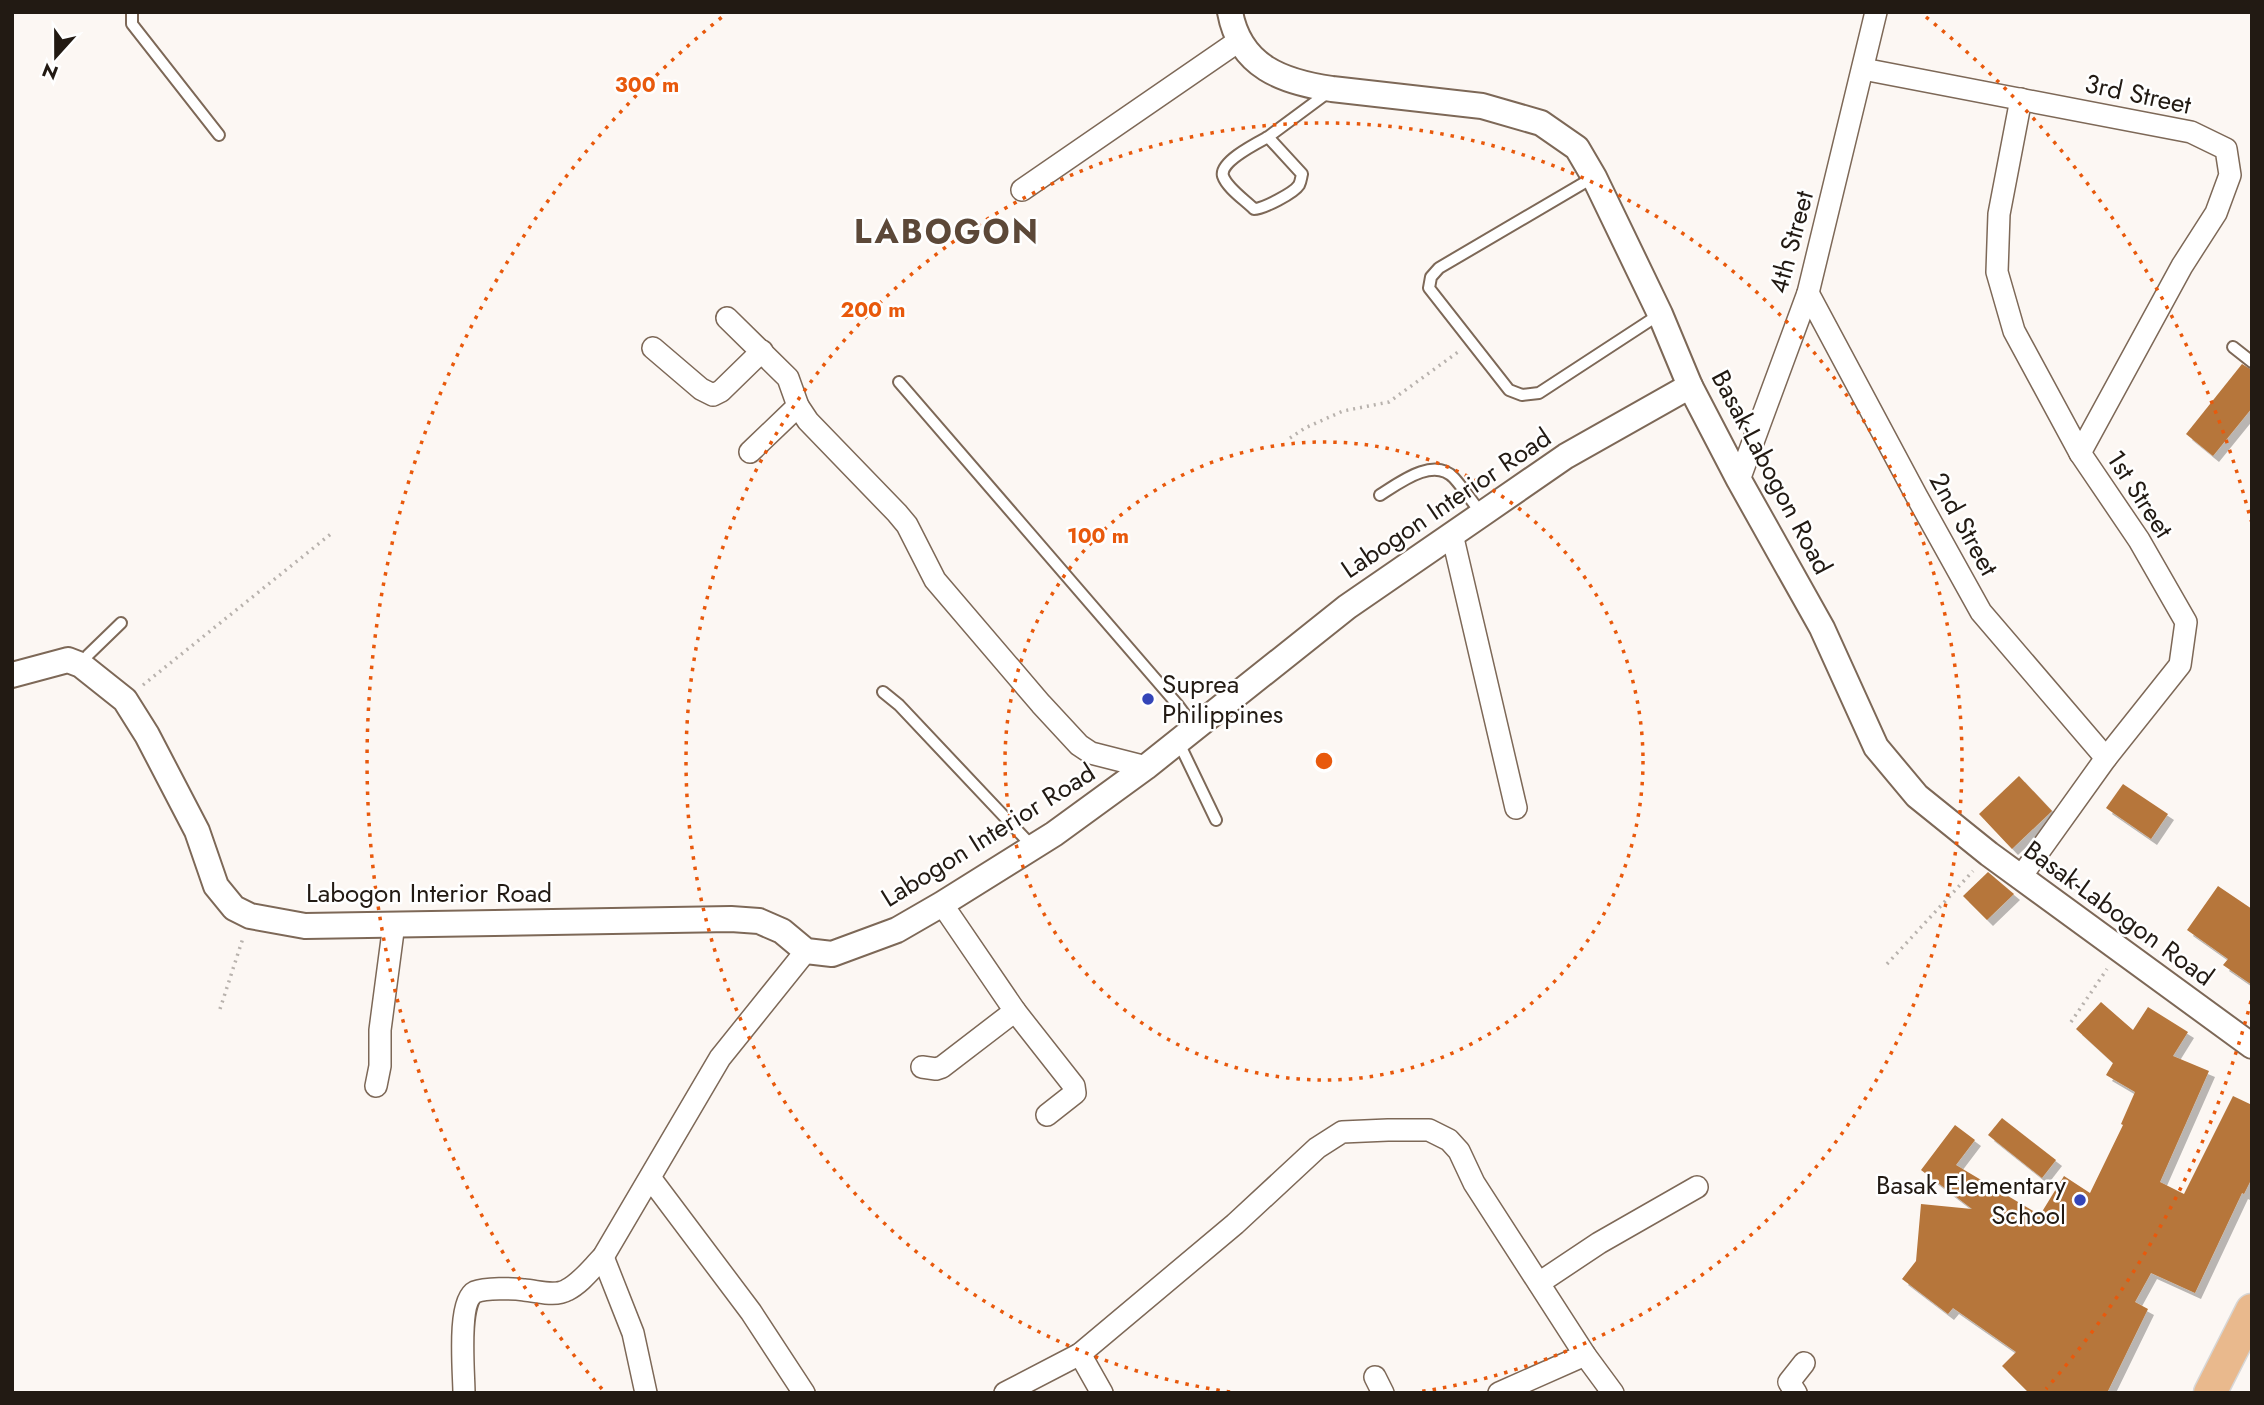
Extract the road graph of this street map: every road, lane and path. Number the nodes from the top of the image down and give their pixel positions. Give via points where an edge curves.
1 (132, 12) edge
2 (1230, 12) edge
3 (1876, 12) edge
4 (1240, 40) junction
5 (1863, 69) junction
6 (1332, 89) junction
7 (2021, 99) junction
8 (219, 135) dead end
9 (1268, 137) junction
10 (1594, 177) junction
11 (1022, 190) dead end
12 (1808, 293) junction
13 (1660, 314) junction
14 (727, 318) dead end
15 (1471, 342) junction
16 (2233, 347) dead end
17 (653, 348) dead end
18 (762, 351) junction
19 (2252, 362) edge
20 (899, 382) dead end
21 (1690, 386) junction
22 (798, 405) junction
23 (1290, 438) dead end
24 (750, 452) dead end
25 (2080, 453) junction
26 (1740, 480) junction
27 (1380, 495) dead end
28 (1482, 514) junction
29 (332, 533) dead end
30 (1452, 534) junction
31 (121, 623) dead end
32 (81, 665) junction
33 (16, 669) edge
34 (883, 692) dead end
35 (125, 699) junction
36 (1186, 734) junction
37 (2106, 758) junction
38 (1146, 767) junction
39 (1516, 808) dead end
40 (1216, 820) dead end
41 (1033, 848) junction
42 (1989, 854) junction
43 (2020, 878) junction
44 (942, 904) junction
45 (250, 916) junction
46 (394, 924) junction
47 (806, 951) junction
48 (2119, 951) junction
49 (1886, 964) dead end
50 (220, 1009) dead end
51 (1015, 1011) junction
52 (2071, 1022) dead end
53 (2252, 1046) edge
54 (922, 1067) dead end
55 (376, 1086) dead end
56 (1046, 1115) dead end
57 (651, 1179) junction
58 (1697, 1187) dead end
59 (603, 1257) junction
60 (1539, 1283) junction
61 (2252, 1310) edge
62 (1080, 1354) junction
63 (1585, 1355) junction
64 (1804, 1363) dead end
65 (793, 1389) edge
66 (1503, 1392) edge
67 (464, 1393) edge
68 (646, 1393) edge
69 (1005, 1393) edge
70 (1102, 1393) edge
71 (1613, 1393) edge
72 (1796, 1393) edge
73 (2210, 1393) edge

1 - 8 lane via 132,23
2 - 4 street, Basak-Labogon Road
3 - 5 street, 4th Street
4 - 6 street, Basak-Labogon Road via 1251,58 1280,77
4 - 11 street
5 - 7 street, 3rd Street
5 - 12 street, 4th Street
6 - 9 lane
6 - 10 street, Basak-Labogon Road via 1482,106 1541,124 1577,148
7 - 25 street, 1st Street via 1999,214 1997,272 2014,331
7 - 25 street, 3rd Street via 2191,132 2226,149 2230,175 2216,213
9 - 9 lane via 1237,156 1222,173 1254,209 1301,183 1302,174
10 - 13 street, Basak-Labogon Road
10 - 15 lane via 1438,268 1431,277 1429,288
12 - 26 street, 4th Street
12 - 37 street, 2nd Street via 1981,612
13 - 15 lane via 1539,393 1522,395 1509,390
13 - 21 street, Basak-Labogon Road
14 - 18 street
15 - 23 path via 1388,402 1343,411
16 - 19 lane
17 - 18 street via 713,395
18 - 22 street via 788,378
20 - 36 lane via 1177,704
21 - 26 street, Basak-Labogon Road
21 - 28 street, Labogon Interior Road via 1566,456
22 - 24 street
22 - 38 street via 807,421 897,513 935,580 1079,745 1091,753
25 - 37 street, 1st Street via 2139,540 2186,622 2180,665
26 - 42 street, Basak-Labogon Road via 1822,628 1876,747 1917,796
27 - 28 lane via 1420,470 1438,471 1452,476
28 - 30 street, Labogon Interior Road
29 - 35 path
30 - 36 street, Labogon Interior Road via 1347,607
30 - 39 street
31 - 32 lane
32 - 33 street via 68,660
32 - 35 street, Labogon Interior Road
34 - 41 lane
35 - 45 street, Labogon Interior Road via 197,831 216,886 234,908
36 - 38 street, Labogon Interior Road
36 - 40 lane via 1190,768
37 - 43 street, 1st Street
38 - 41 street, Labogon Interior Road
41 - 44 street, Labogon Interior Road
42 - 43 street, Basak-Labogon Road
42 - 49 path
43 - 48 street, Basak-Labogon Road
44 - 47 street, Labogon Interior Road via 897,930 832,954
44 - 51 street
45 - 46 street, Labogon Interior Road via 305,926
45 - 50 path
46 - 47 street, Labogon Interior Road via 731,919 759,921 782,931
46 - 55 street
47 - 57 street via 720,1058
48 - 52 path
48 - 53 street, Basak-Labogon Road
51 - 54 street via 942,1067
51 - 56 street via 1074,1086 1074,1093
57 - 59 street
57 - 65 street via 751,1312
58 - 60 street
59 - 67 street via 566,1292 509,1288 476,1292 470,1297 463,1331
59 - 68 street via 633,1333
60 - 62 street via 1449,1140 1429,1130 1342,1132 1317,1148 1236,1224
60 - 63 street
61 - 73 main road
62 - 69 street
62 - 70 street
63 - 66 street
63 - 71 street
64 - 72 street via 1789,1382

